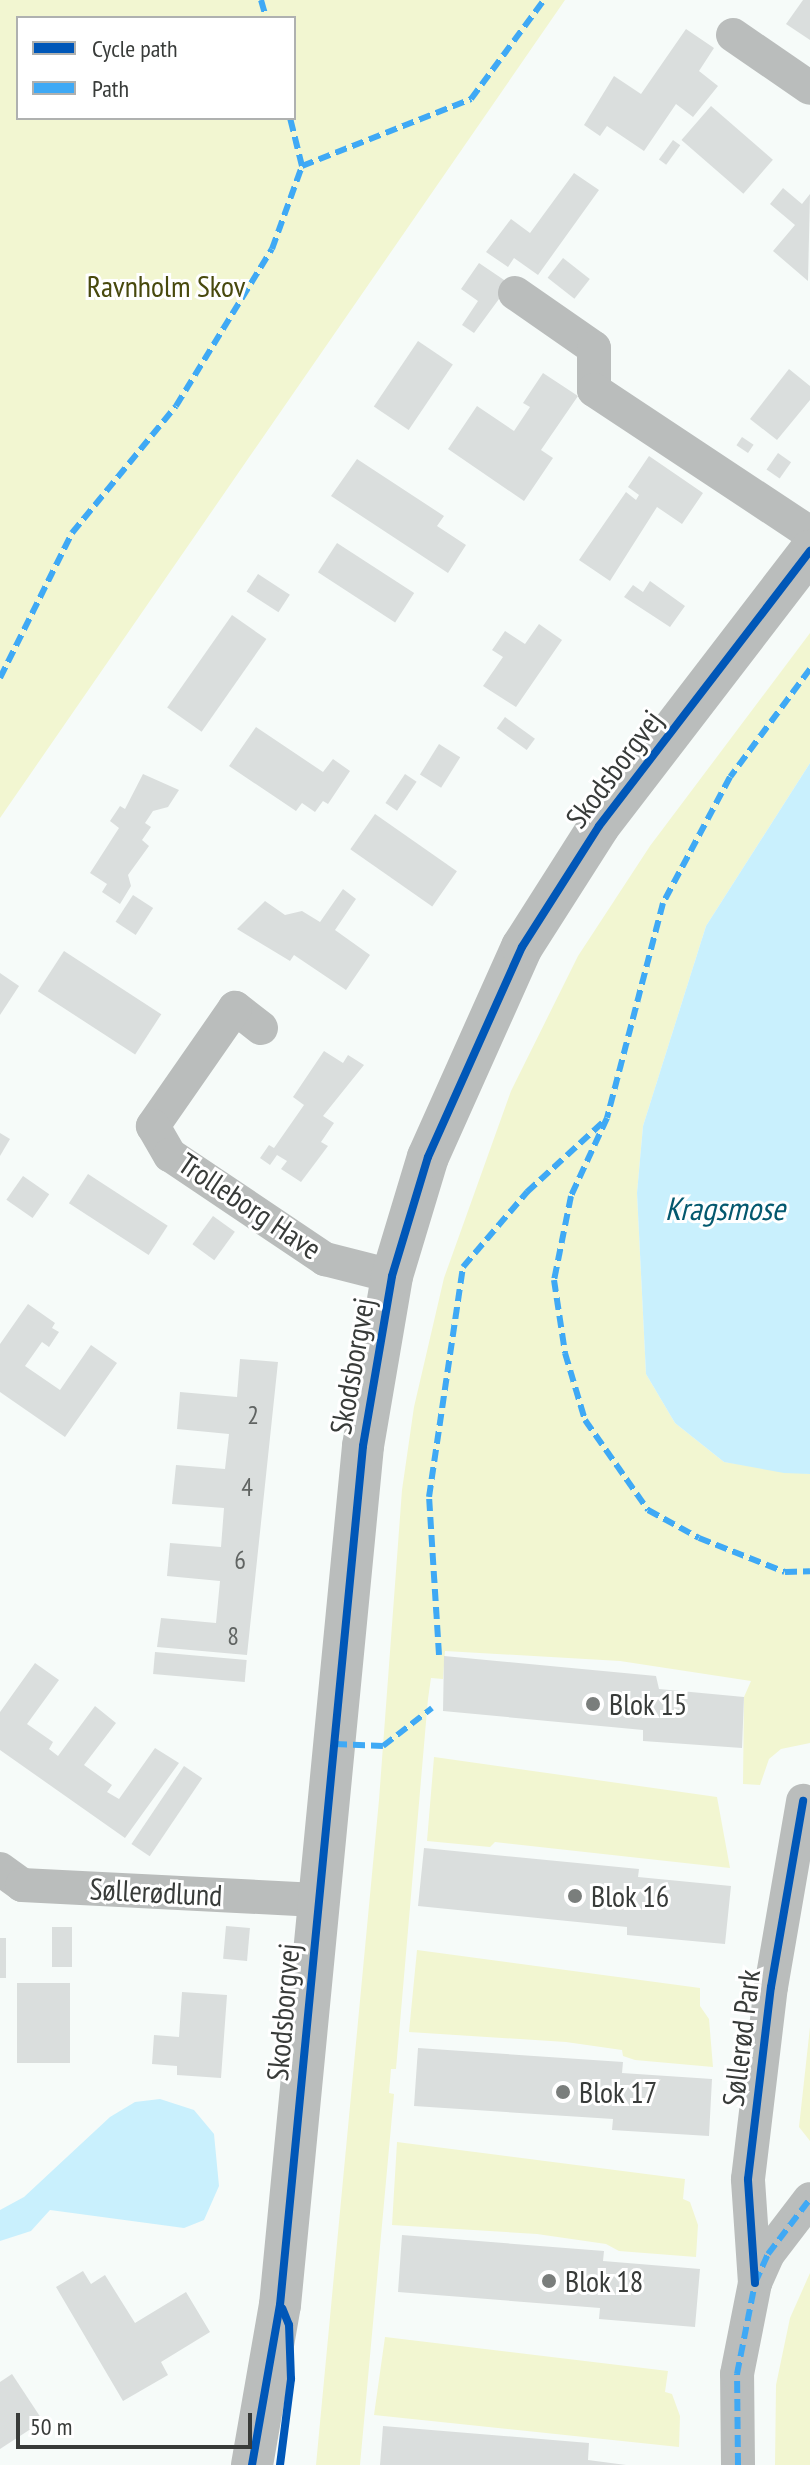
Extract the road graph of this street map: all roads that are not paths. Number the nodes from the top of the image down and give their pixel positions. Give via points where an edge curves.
1 (733, 35) dead end
2 (810, 88) edge
3 (515, 293) dead end
4 (810, 533) edge
5 (810, 551) edge
6 (261, 1028) dead end
7 (392, 1276) junction
8 (803, 1801) dead end
9 (0, 1869) edge
10 (317, 1900) junction
11 (810, 2199) edge
12 (755, 2283) junction
13 (280, 2305) junction
14 (252, 2465) edge
15 (280, 2465) edge
16 (738, 2465) edge

1 - 2 street
3 - 4 street via 594,348 594,390
5 - 7 street, Skodsborgvej via 599,826 522,947 428,1157
6 - 7 street, Trolleborg Have via 235,1008 153,1126 170,1155 325,1259
7 - 10 street, Skodsborgvej via 363,1446
8 - 12 street, Søllerød Park via 771,1987 748,2179
9 - 10 street, Søllerødlund via 22,1885
10 - 13 street, Skodsborgvej
11 - 12 street, Søllerød Park via 768,2254
12 - 16 street, Søllerød Park via 737,2374
13 - 14 street, Skodsborgvej
13 - 15 street, Skodsborgvej via 289,2325 291,2379

